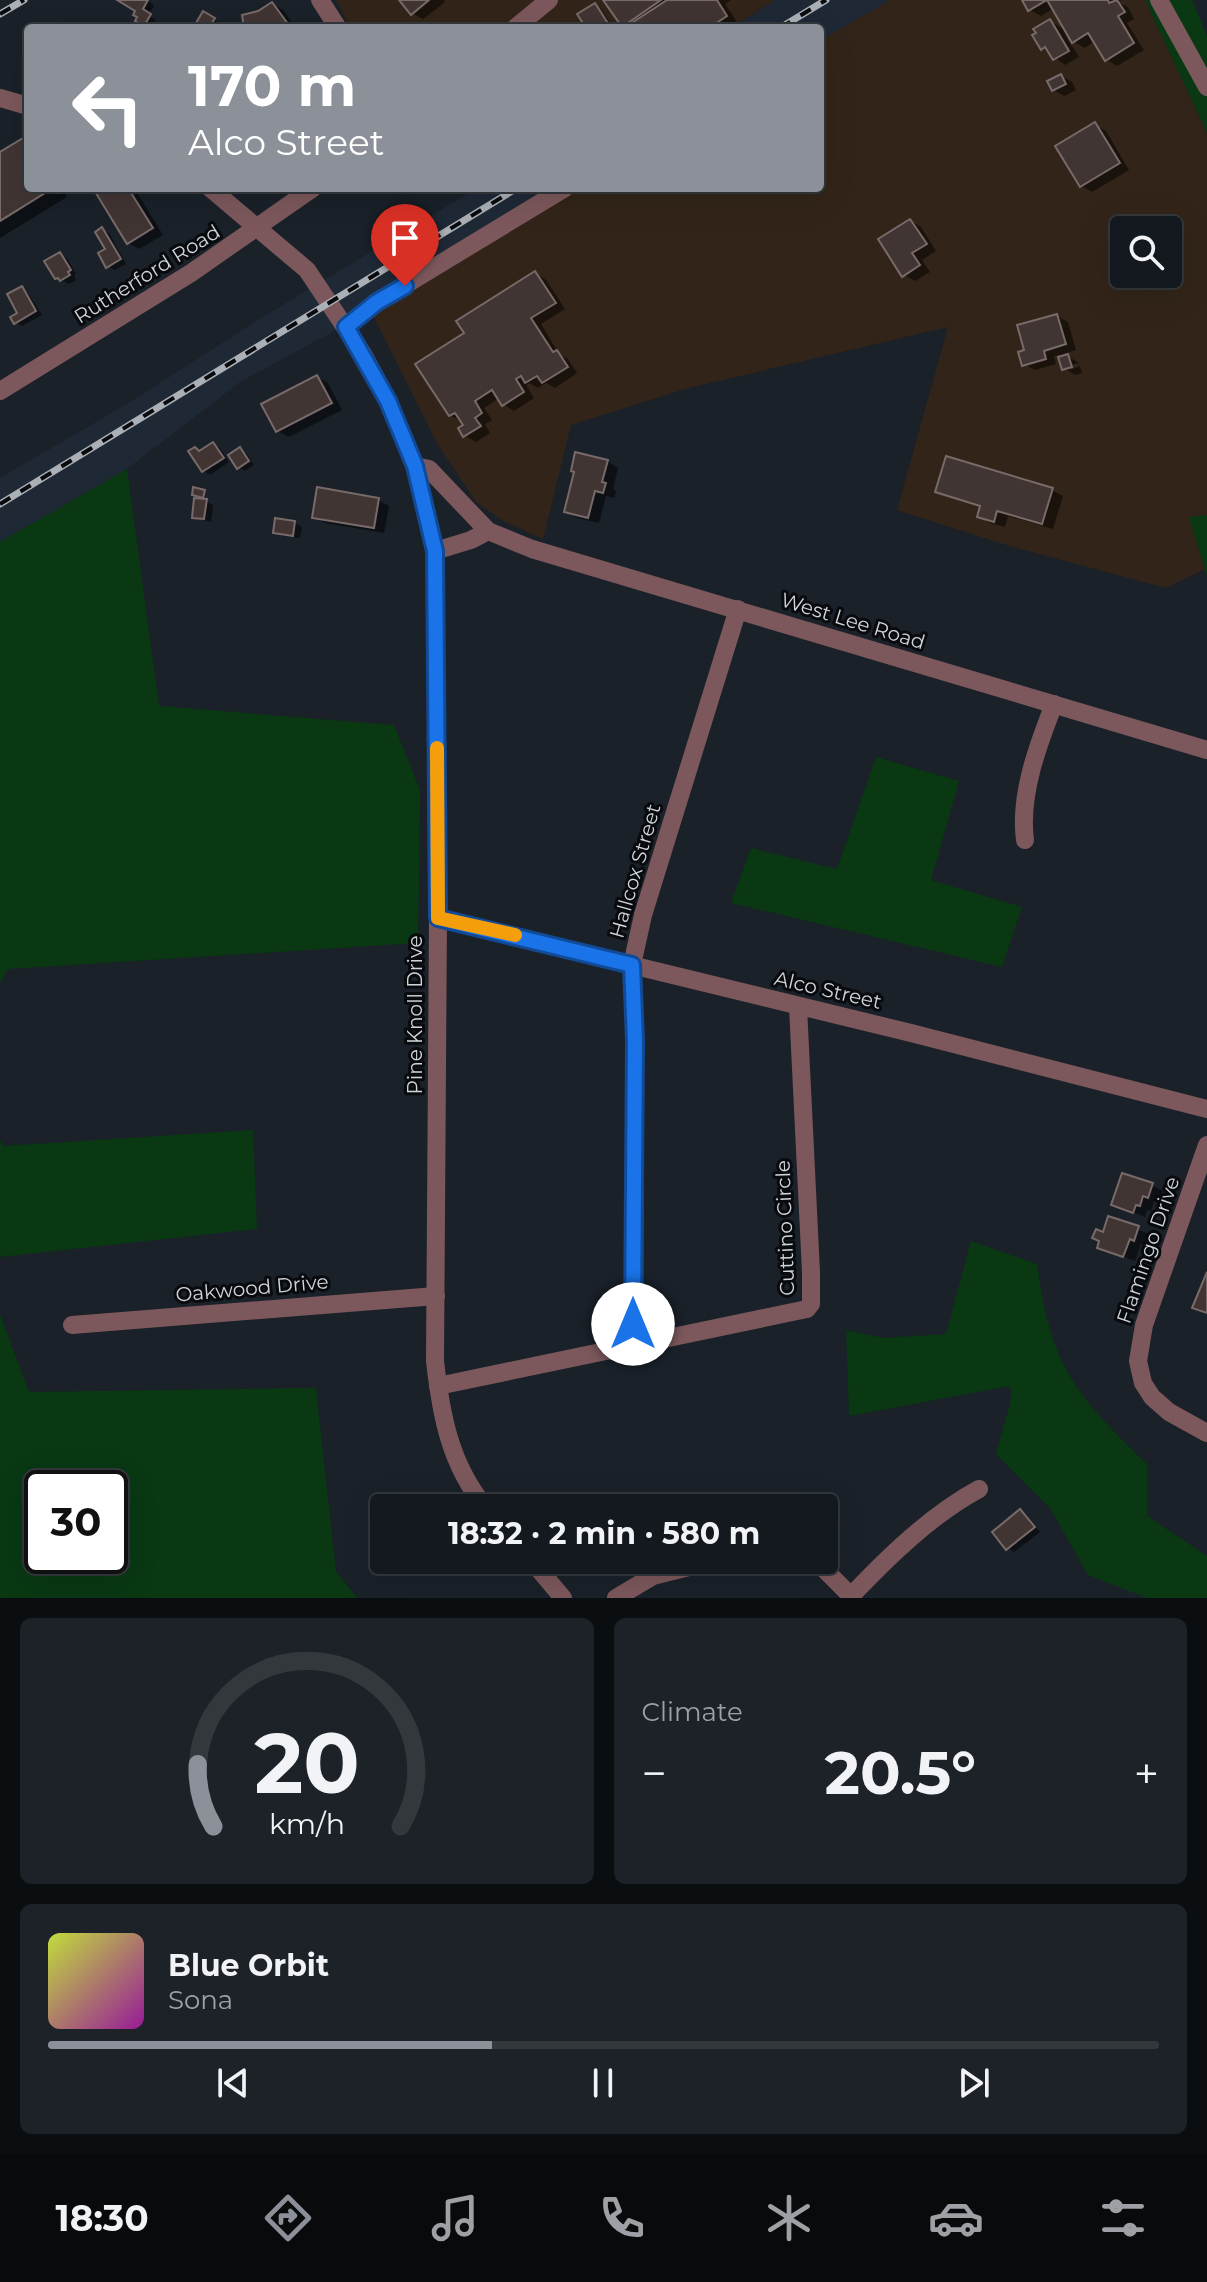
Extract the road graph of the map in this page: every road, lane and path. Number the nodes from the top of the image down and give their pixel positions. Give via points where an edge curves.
1 (320, 0) edge
2 (549, 0) edge
3 (1159, 0) edge
4 (335, 24) edge
5 (520, 24) edge
6 (1207, 87) edge
7 (0, 98) edge
8 (24, 105) edge
9 (215, 192) edge
10 (308, 192) edge
11 (558, 192) edge
12 (258, 228) junction
13 (346, 327) junction
14 (0, 391) edge
15 (415, 466) junction
16 (488, 531) junction
17 (435, 551) junction
18 (738, 609) junction
19 (1054, 704) junction
20 (1207, 750) edge
21 (1025, 840) dead end
22 (438, 918) junction
23 (632, 965) junction
24 (798, 1007) junction
25 (1207, 1109) edge
26 (1207, 1145) edge
27 (436, 1296) junction
28 (72, 1325) dead end
29 (634, 1345) junction
30 (438, 1386) junction
31 (1207, 1433) edge
32 (979, 1489) dead end
33 (477, 1494) edge
34 (543, 1574) edge
35 (661, 1574) edge
36 (829, 1574) edge
37 (852, 1597) edge
38 (563, 1598) edge
39 (616, 1598) edge

1 - 4 street
2 - 5 street
3 - 6 street
7 - 8 street
9 - 12 street, Pine Knoll Drive
10 - 12 street, Rutherford Road
11 - 13 street via 377,302
12 - 13 street, Pine Knoll Drive via 307,270
12 - 14 street, Rutherford Road
13 - 15 street, Pine Knoll Drive via 388,401
15 - 16 street, West Lee Road via 429,469
15 - 17 street, Pine Knoll Drive
16 - 17 street
16 - 18 street, West Lee Road via 532,549
17 - 22 street, Pine Knoll Drive
18 - 19 street, West Lee Road
18 - 23 street, Hallcox Street
19 - 20 street, West Lee Road
19 - 21 street via 1027,794
22 - 23 street, Alco Street
22 - 27 street, Pine Knoll Drive
23 - 24 street, Alco Street
23 - 29 street, Hallcox Street
24 - 25 street, Alco Street
24 - 29 street, Cuttino Circle via 811,1304 801,1312
26 - 31 street, Flamingo Drive via 1144,1325 1138,1361 1152,1397
27 - 28 street, Oakwood Drive
27 - 30 street, Pine Knoll Drive
29 - 30 street, Cuttino Circle
30 - 33 street, Pine Knoll Drive via 457,1464
32 - 37 street via 950,1507
34 - 38 street
35 - 39 street
36 - 37 street

